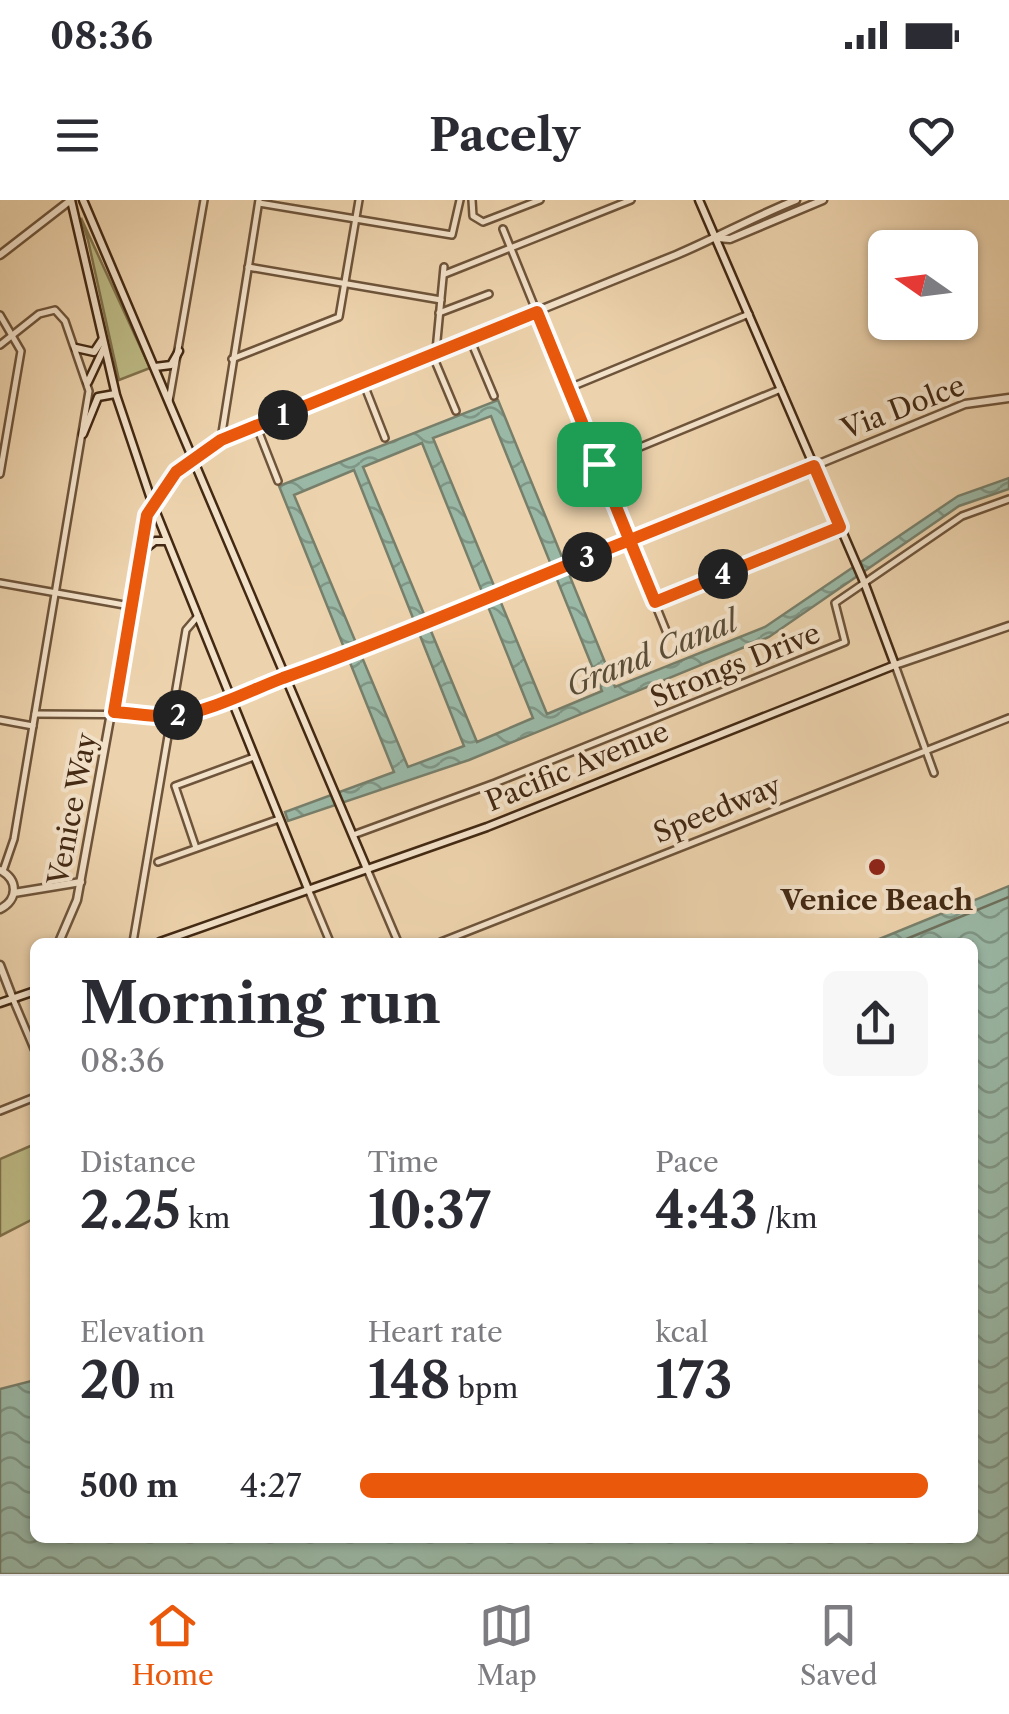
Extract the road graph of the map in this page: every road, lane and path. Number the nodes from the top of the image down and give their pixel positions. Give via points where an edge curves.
1 (71, 200) edge
2 (83, 200) edge
3 (204, 200) edge
4 (359, 200) edge
5 (460, 200) edge
6 (472, 200) edge
7 (540, 200) edge
8 (631, 200) edge
9 (699, 200) edge
10 (796, 200) edge
11 (823, 200) edge
12 (259, 201) edge
13 (774, 209) junction
14 (356, 218) junction
15 (778, 220) junction
16 (503, 229) dead end
17 (716, 238) junction
18 (511, 249) junction
19 (0, 255) edge
20 (248, 267) junction
21 (344, 284) junction
22 (489, 294) dead end
23 (441, 300) junction
24 (537, 312) junction
25 (439, 314) junction
26 (748, 314) junction
27 (0, 315) edge
28 (14, 333) junction
29 (470, 339) junction
30 (104, 343) junction
31 (0, 345) edge
32 (76, 348) junction
33 (179, 350) junction
34 (436, 352) junction
35 (232, 359) junction
36 (155, 367) junction
37 (88, 382) junction
38 (363, 382) junction
39 (568, 388) junction
40 (781, 390) junction
41 (116, 394) junction
42 (494, 396) dead end
43 (1009, 398) edge
44 (169, 401) junction
45 (456, 411) dead end
46 (256, 425) junction
47 (83, 434) junction
48 (385, 438) dead end
49 (221, 440) junction
50 (192, 457) junction
51 (599, 464) junction
52 (814, 466) junction
53 (0, 474) edge
54 (278, 481) dead end
55 (1009, 498) edge
56 (153, 505) junction
57 (840, 527) junction
58 (630, 540) junction
59 (167, 541) junction
60 (140, 553) junction
61 (863, 579) junction
62 (0, 583) edge
63 (56, 593) junction
64 (655, 602) junction
65 (132, 606) junction
66 (198, 616) junction
67 (1009, 626) edge
68 (203, 629) junction
69 (667, 633) dead end
70 (186, 638) junction
71 (895, 665) junction
72 (287, 677) junction
73 (230, 697) junction
74 (114, 712) junction
75 (35, 714) junction
76 (172, 716) junction
77 (1009, 718) edge
78 (0, 720) edge
79 (33, 726) junction
80 (926, 750) junction
81 (254, 756) junction
82 (934, 774) dead end
83 (280, 819) junction
84 (353, 834) junction
85 (196, 848) junction
86 (158, 862) dead end
87 (368, 869) junction
88 (1, 871) edge
89 (81, 882) junction
90 (308, 889) junction
91 (14, 893) junction
92 (0, 910) edge
93 (60, 938) edge
94 (134, 938) edge
95 (171, 938) edge
96 (328, 938) edge
97 (396, 938) edge
98 (450, 938) edge
99 (0, 965) edge
100 (30, 993) edge
101 (14, 999) junction
102 (0, 1004) edge
103 (30, 1039) edge
104 (30, 1098) edge
105 (0, 1111) edge

1 - 19 main road
1 - 30 main road
2 - 36 main road
3 - 33 street
4 - 14 street
5 - 14 street via 452,235
6 - 7 street via 473,216 484,222
8 - 18 street
9 - 17 main road
10 - 13 main road
11 - 15 main road
12 - 14 street
12 - 20 street
13 - 15 main road
13 - 17 main road
14 - 21 street
15 - 17 main road
16 - 18 street
17 - 24 main road
17 - 26 main road
18 - 23 street via 444,271
18 - 24 street
20 - 21 street
20 - 35 street
21 - 23 street
21 - 35 street via 339,317
22 - 25 street
23 - 25 street
24 - 29 main road
24 - 39 street
25 - 34 street
26 - 39 street
26 - 40 main road
27 - 28 street
28 - 31 street
28 - 32 street via 55,310
28 - 53 street via 22,351
29 - 34 main road
29 - 42 street
30 - 32 main road via 94,352
30 - 37 main road
30 - 41 main road
32 - 37 street
33 - 36 main road via 172,365
33 - 44 street
34 - 38 main road
34 - 45 street
35 - 49 street
36 - 44 main road
37 - 47 street
38 - 46 main road
38 - 48 street
39 - 51 street
40 - 51 street
40 - 52 main road
41 - 47 main road via 98,397
41 - 56 main road
43 - 52 main road, Via Dolce via 965,404
44 - 50 main road
46 - 49 main road
46 - 54 street
47 - 63 street
49 - 50 main road
50 - 56 main road
50 - 72 main road
51 - 58 street
52 - 57 main road
52 - 58 street
55 - 61 street, Strongs Drive via 962,516
56 - 59 main road
56 - 60 main road, Venice Way
57 - 61 main road
57 - 64 street
58 - 64 street
58 - 72 street
59 - 60 main road
59 - 66 main road
60 - 65 main road, Venice Way
61 - 71 main road
61 - 84 street, Strongs Drive via 834,605 845,642
62 - 63 street
63 - 65 street
63 - 75 street
64 - 69 street
65 - 74 main road, Venice Way
66 - 68 main road
66 - 70 street
67 - 71 main road, Pacific Avenue
68 - 70 street
68 - 73 main road
70 - 76 street
71 - 80 street
71 - 87 main road, Pacific Avenue
72 - 73 street
72 - 84 main road
73 - 76 street
73 - 81 main road
74 - 75 street
74 - 76 street
74 - 89 main road, Venice Way
75 - 79 street
76 - 94 street
77 - 80 street, Speedway
78 - 79 street
79 - 88 street via 14,839
80 - 82 street
80 - 98 street, Speedway
81 - 83 main road
81 - 85 street via 175,786
83 - 85 street
83 - 90 main road
84 - 87 main road
85 - 86 street
87 - 90 main road, Pacific Avenue
87 - 97 street
88 - 91 main road
89 - 91 main road
89 - 93 main road, Venice Way
90 - 95 main road, Pacific Avenue
90 - 96 street
91 - 92 main road
99 - 101 main road
100 - 101 main road
101 - 102 main road
101 - 103 street
104 - 105 street

